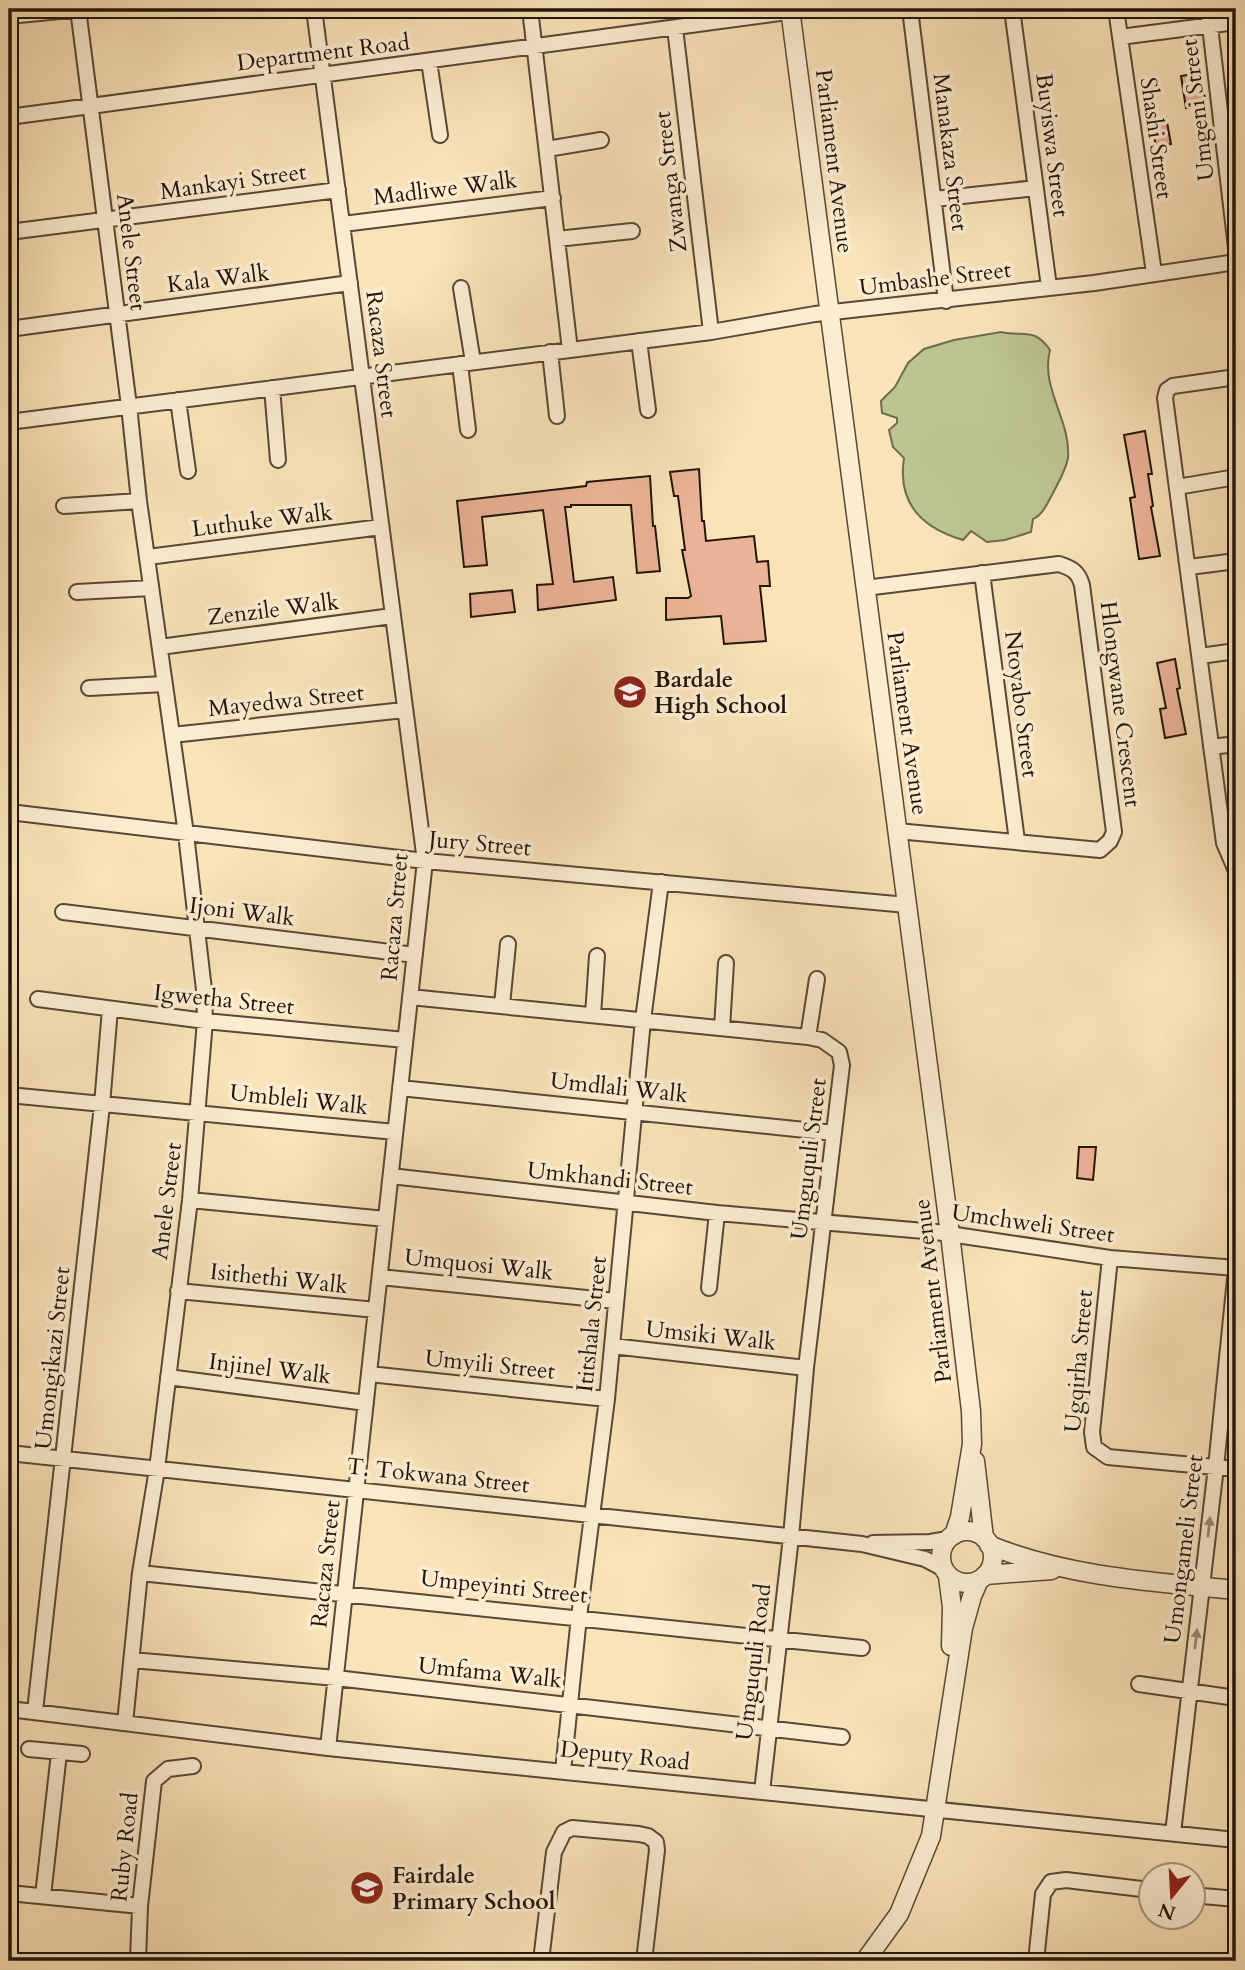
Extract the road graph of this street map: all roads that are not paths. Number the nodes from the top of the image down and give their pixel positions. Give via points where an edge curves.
1 (78, 9) edge
2 (314, 9) edge
3 (530, 9) edge
4 (810, 9) edge
5 (910, 9) edge
6 (1012, 9) edge
7 (1116, 9) edge
8 (1208, 9) edge
9 (791, 10) edge
10 (9, 16) edge
11 (1236, 23) edge
12 (1210, 26) junction
13 (675, 28) junction
14 (1120, 37) junction
15 (535, 47) junction
16 (429, 61) junction
17 (323, 75) junction
18 (90, 105) junction
19 (9, 117) edge
20 (440, 135) dead end
21 (601, 140) dead end
22 (547, 149) junction
23 (1036, 188) junction
24 (338, 190) junction
25 (552, 198) junction
26 (935, 199) junction
27 (105, 221) junction
28 (342, 224) junction
29 (632, 231) dead end
30 (9, 232) edge
31 (557, 239) junction
32 (1236, 248) edge
33 (1236, 262) edge
34 (1154, 273) junction
35 (350, 283) junction
36 (1049, 287) junction
37 (461, 288) dead end
38 (946, 301) junction
39 (830, 313) junction
40 (117, 314) junction
41 (9, 328) edge
42 (711, 332) junction
43 (639, 341) junction
44 (570, 350) junction
45 (550, 352) junction
46 (467, 363) junction
47 (363, 376) junction
48 (1236, 377) edge
49 (272, 388) junction
50 (178, 400) junction
51 (129, 406) junction
52 (648, 410) dead end
53 (556, 416) dead end
54 (9, 422) edge
55 (468, 430) dead end
56 (278, 460) dead end
57 (188, 471) dead end
58 (1236, 477) edge
59 (1177, 487) junction
60 (139, 502) junction
61 (64, 506) dead end
62 (381, 527) junction
63 (148, 557) junction
64 (1236, 561) edge
65 (1189, 568) junction
66 (982, 573) junction
67 (151, 588) junction
68 (865, 588) junction
69 (77, 592) dead end
70 (392, 616) junction
71 (160, 647) junction
72 (1236, 651) edge
73 (1200, 656) junction
74 (164, 684) junction
75 (89, 688) dead end
76 (404, 710) junction
77 (172, 735) junction
78 (1236, 744) edge
79 (1211, 747) junction
80 (9, 812) edge
81 (897, 831) junction
82 (186, 834) junction
83 (1017, 841) junction
84 (425, 861) junction
85 (1236, 871) edge
86 (662, 882) junction
87 (907, 905) junction
88 (63, 912) dead end
89 (195, 928) junction
90 (508, 944) dead end
91 (415, 955) junction
92 (597, 956) dead end
93 (726, 963) dead end
94 (817, 979) dead end
95 (410, 997) junction
96 (38, 999) dead end
97 (502, 1005) junction
98 (110, 1009) junction
99 (593, 1015) junction
100 (643, 1020) junction
101 (205, 1021) junction
102 (722, 1028) junction
103 (808, 1037) junction
104 (405, 1040) junction
105 (400, 1088) junction
106 (9, 1095) edge
107 (102, 1105) junction
108 (634, 1111) junction
109 (198, 1112) junction
110 (395, 1132) junction
111 (834, 1133) junction
112 (391, 1176) junction
113 (190, 1200) junction
114 (626, 1202) junction
115 (717, 1213) junction
116 (386, 1219) junction
117 (824, 1222) junction
118 (950, 1234) junction
119 (1110, 1258) junction
120 (1236, 1268) edge
121 (380, 1277) junction
122 (709, 1288) dead end
123 (178, 1291) junction
124 (616, 1301) junction
125 (376, 1310) junction
126 (612, 1346) junction
127 (806, 1368) junction
128 (369, 1374) junction
129 (168, 1377) junction
130 (607, 1399) junction
131 (366, 1403) junction
132 (972, 1444) junction
133 (9, 1453) edge
134 (64, 1460) junction
135 (1216, 1467) junction
136 (157, 1469) junction
137 (1236, 1469) edge
138 (356, 1491) junction
139 (592, 1516) junction
140 (791, 1537) junction
141 (951, 1537) junction
142 (987, 1541) junction
143 (862, 1545) junction
144 (1062, 1569) junction
145 (946, 1572) junction
146 (140, 1573) junction
147 (982, 1578) junction
148 (1203, 1587) junction
149 (1236, 1590) edge
150 (345, 1592) junction
151 (579, 1617) junction
152 (778, 1638) junction
153 (862, 1648) dead end
154 (132, 1660) junction
155 (336, 1678) junction
156 (1139, 1684) dead end
157 (953, 1688) junction
158 (1189, 1692) junction
159 (1236, 1698) edge
160 (569, 1704) junction
161 (9, 1709) edge
162 (35, 1711) junction
163 (125, 1723) junction
164 (768, 1728) junction
165 (842, 1737) dead end
166 (328, 1748) junction
167 (29, 1749) dead end
168 (59, 1753) junction
169 (82, 1754) dead end
170 (192, 1766) dead end
171 (564, 1771) junction
172 (762, 1793) junction
173 (937, 1810) junction
174 (1173, 1833) junction
175 (1236, 1840) edge
176 (1136, 1888) edge
177 (9, 1893) edge
178 (43, 1896) junction
179 (1206, 1896) edge
180 (1236, 1899) edge
181 (140, 1906) junction
182 (138, 1961) edge
183 (541, 1961) edge
184 (643, 1961) edge
185 (865, 1961) edge
186 (1036, 1961) edge

1 - 10 street
1 - 18 street, Anele Street
2 - 17 street, Racaza Street
3 - 15 street
4 - 9 street, Department Road
5 - 26 street, Manakaza Street
6 - 23 street, Buyiswa Street
7 - 14 street, Shashi Street
8 - 12 street, Umgeni Street
9 - 13 street, Department Road
9 - 39 street, Parliament Avenue
11 - 12 street
12 - 14 street
12 - 32 street, Umgeni Street
13 - 15 street, Department Road
13 - 42 street, Zwanga Street
14 - 34 street, Shashi Street
15 - 16 street, Department Road
15 - 22 street
16 - 17 street, Department Road
16 - 20 street
17 - 18 street, Department Road
17 - 24 street, Racaza Street
18 - 19 street, Department Road
18 - 27 street, Anele Street
21 - 22 street
22 - 25 street
23 - 26 street
23 - 36 street, Buyiswa Street
24 - 27 street, Mankayi Street
24 - 28 street, Racaza Street
25 - 28 street, Madliwe Walk
25 - 31 street
26 - 38 street, Manakaza Street
27 - 30 street, Mankayi Street
27 - 40 street, Anele Street
28 - 35 street, Racaza Street
29 - 31 street
31 - 44 street
33 - 34 street, Umbashe Street
34 - 36 street, Umbashe Street
35 - 40 street, Kala Walk
35 - 47 street, Racaza Street
36 - 38 street, Umbashe Street
37 - 46 street
38 - 39 street, Umbashe Street
39 - 42 street, Umbashe Street
39 - 68 street, Parliament Avenue
40 - 41 street, Kala Walk
40 - 51 street, Anele Street
42 - 43 street, Umbashe Street
43 - 44 street, Umbashe Street
43 - 52 street
44 - 45 street, Umbashe Street
45 - 46 street, Umbashe Street
45 - 53 street
46 - 47 street, Umbashe Street
46 - 55 street
47 - 49 street, Umbashe Street
47 - 62 street, Racaza Street
48 - 59 street via 1167,390
49 - 50 street, Umbashe Street
49 - 56 street
50 - 51 street, Umbashe Street
50 - 57 street
51 - 54 street, Umbashe Street
51 - 60 street, Anele Street
58 - 59 street
59 - 65 street
60 - 61 street
60 - 63 street, Anele Street
62 - 63 street, Luthuke Walk
62 - 70 street, Racaza Street
63 - 67 street, Anele Street
64 - 65 street
65 - 73 street
66 - 68 street, Hlongwane Crescent
66 - 83 street, Ntoyabo Street
66 - 83 street, Hlongwane Crescent via 1059,564 1072,569 1082,584 1114,832 1100,850
67 - 69 street
67 - 71 street, Anele Street
68 - 81 street, Parliament Avenue
70 - 71 street, Zenzile Walk
70 - 76 street, Racaza Street
71 - 74 street, Anele Street
72 - 73 street
73 - 79 street
74 - 75 street
74 - 77 street, Anele Street
76 - 77 street, Mayedwa Street
76 - 84 street, Racaza Street
77 - 82 street, Anele Street
78 - 79 street
79 - 85 street via 1224,844
80 - 82 street, Jury Street
81 - 83 street, Hlongwane Crescent
81 - 87 street, Parliament Avenue
82 - 84 street, Jury Street
82 - 89 street, Anele Street
84 - 86 street, Jury Street
84 - 91 street, Racaza Street
86 - 87 street, Jury Street
86 - 100 street, Ititshala Street
87 - 118 street, Parliament Avenue
88 - 89 street, Ijoni Walk
89 - 91 street, Ijoni Walk
89 - 101 street, Anele Street
90 - 97 street
91 - 95 street, Racaza Street
92 - 99 street
93 - 102 street
94 - 103 street
95 - 97 street, Umguquli Street
95 - 104 street, Racaza Street
96 - 98 street, Igwetha Street
97 - 99 street, Umguquli Street
98 - 101 street, Igwetha Street
98 - 107 street, Umongikazi Street
99 - 100 street, Umguquli Street
100 - 102 street, Umguquli Street
100 - 108 street, Ititshala Street
101 - 104 street, Igwetha Street
101 - 109 street, Anele Street
102 - 103 street, Umguquli Street
103 - 111 street, Umguquli Street via 839,1052 842,1065
104 - 105 street, Racaza Street
105 - 108 street, Umdlali Walk
105 - 110 street, Racaza Street
106 - 107 street, Umbleli Walk
107 - 109 street, Umbleli Walk
107 - 134 street, Umongikazi Street
108 - 111 street, Umdlali Walk
108 - 114 street, Ititshala Street
109 - 110 street, Umbleli Walk
109 - 113 street, Anele Street
110 - 112 street, Racaza Street
111 - 117 street, Umguquli Street
112 - 114 street, Umkhandi Street
112 - 116 street, Racaza Street
113 - 116 street
113 - 123 street, Anele Street
114 - 115 street, Umkhandi Street
114 - 124 street, Ititshala Street
115 - 117 street, Umkhandi Street
115 - 122 street
116 - 121 street, Racaza Street
117 - 118 street, Umchweli Street
117 - 127 street, Umguquli Street
118 - 119 street, Umchweli Street
118 - 132 street, Parliament Avenue
119 - 120 street, Umchweli Street
119 - 135 street, Ugqirha Street via 1094,1447 1108,1457
120 - 135 street, Umongameli Street
121 - 124 street, Umquosi Walk
121 - 125 street, Racaza Street
123 - 125 street, Isithethi Walk
123 - 129 street, Anele Street
124 - 126 street, Ititshala Street
125 - 128 street, Racaza Street
126 - 127 street, Umsiki Walk
126 - 130 street, Ititshala Street
127 - 140 street, Umguquli Street
128 - 130 street, Umyili Street
128 - 131 street, Racaza Street
129 - 131 street, Injinel Walk
129 - 136 street, Anele Street
130 - 139 street, Ititshala Street
131 - 138 street, Racaza Street
132 - 141 street, Parliament Avenue via 960,1517
132 - 142 street, Parliament Avenue
133 - 134 street, T. Tokwana Street
134 - 136 street, T. Tokwana Street
134 - 162 street, Umongikazi Street
135 - 137 street, Ugqirha Street
148 -> 135 street, Umongameli Street
136 - 138 street, T. Tokwana Street
136 - 146 street, Anele Street
138 - 139 street, T. Tokwana Street
138 - 150 street, Racaza Street
139 - 140 street, T. Tokwana Street
139 - 151 street, Ititshala Street
140 - 143 street, T. Tokwana Street
140 - 152 street, Umguquli Road
141 - 142 street via 973,1532
141 - 143 street, T. Tokwana Street
141 - 145 street via 941,1553
142 - 144 street
142 - 147 street via 992,1561
143 - 145 street, T. Tokwana Street via 925,1559
144 - 147 street
144 - 148 street
145 - 147 street via 963,1583
145 - 157 street via 953,1607
146 - 150 street, Umpeyinti Street
146 - 154 street, Anele Street
147 - 157 street via 967,1611
148 - 149 street
158 -> 148 street, Umongameli Street
150 - 151 street, Umpeyinti Street
150 - 155 street, Racaza Street
151 - 152 street, Umpeyinti Street
151 - 160 street, Ititshala Street
152 - 153 street, Umpeyinti Street
152 - 164 street, Umguquli Road
154 - 155 street, Umfama Walk
154 - 163 street, Anele Street
155 - 160 street, Umfama Walk
155 - 166 street, Racaza Street
156 - 158 street
157 - 173 street
158 - 159 street
158 - 174 street, Umongameli Street
160 - 164 street, Umfama Walk
160 - 171 street, Ititshala Street
161 - 162 street, Deputy Road
162 - 163 street, Deputy Road
163 - 166 street, Deputy Road
164 - 165 street, Umfama Walk
164 - 172 street, Umguquli Road
166 - 171 street, Deputy Road
167 - 168 street
168 - 169 street
168 - 178 street
170 - 181 street, Ruby Road via 168,1769 154,1781
171 - 172 street, Deputy Road
172 - 173 street, Deputy Road
173 - 174 street, Deputy Road
173 - 185 street via 899,1913
174 - 175 street, Deputy Road
176 - 186 street via 1051,1882 1043,1894
177 - 178 street
178 - 181 street
179 - 180 street
181 - 182 street, Ruby Road
183 - 184 street via 554,1852 564,1832 572,1828 639,1834 656,1842

